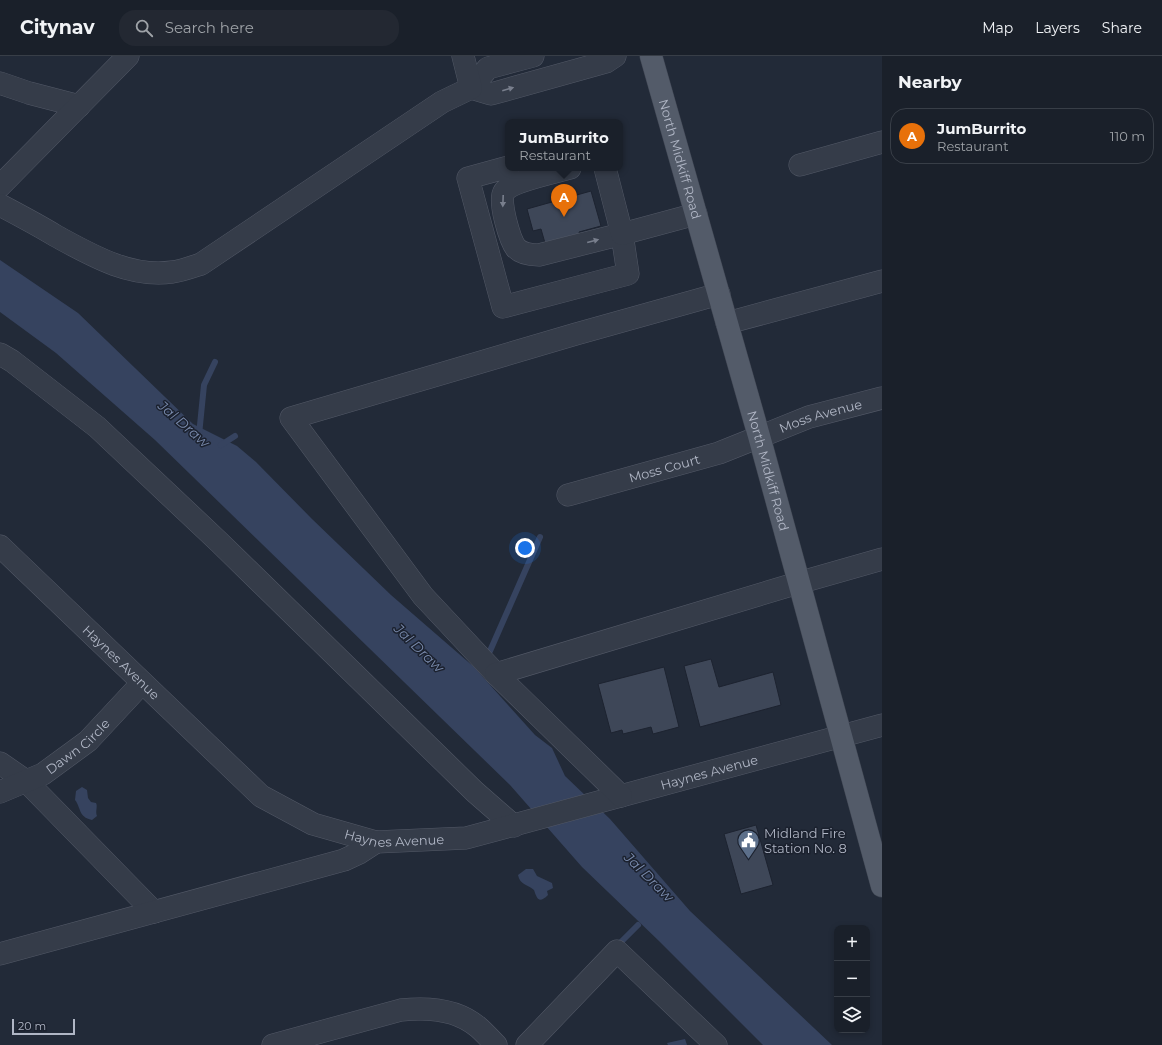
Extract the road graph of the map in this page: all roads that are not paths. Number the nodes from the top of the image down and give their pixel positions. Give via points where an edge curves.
1 (128, 56) edge
2 (464, 56) edge
3 (533, 56) edge
4 (615, 56) edge
5 (655, 57) edge
6 (0, 83) edge
7 (471, 88) junction
8 (78, 106) junction
9 (882, 142) edge
10 (800, 164) dead end
11 (505, 168) edge
12 (559, 171) edge
13 (606, 171) edge
14 (0, 186) edge
15 (0, 205) edge
16 (696, 214) junction
17 (622, 234) junction
18 (882, 281) edge
19 (718, 294) junction
20 (727, 323) junction
21 (0, 354) edge
22 (882, 398) edge
23 (759, 436) junction
24 (568, 495) dead end
25 (0, 546) edge
26 (882, 559) edge
27 (798, 583) junction
28 (496, 674) junction
29 (142, 683) junction
30 (882, 725) edge
31 (841, 736) junction
32 (0, 763) edge
33 (26, 781) junction
34 (0, 792) edge
35 (614, 798) junction
36 (520, 824) junction
37 (376, 842) junction
38 (882, 884) edge
39 (154, 912) junction
40 (0, 954) edge
41 (273, 1045) edge
42 (496, 1045) edge
43 (527, 1045) edge
44 (716, 1045) edge

1 - 8 street
2 - 7 street
3 - 7 street via 488,68
7 -> 4 street via 491,94 606,62
5 - 16 main road, North Midkiff Road
6 - 8 street
7 - 15 street via 442,102 201,264 172,272 139,271 104,261
8 - 14 street
9 - 10 street
11 - 17 street via 468,178 503,307 628,274
12 -> 17 street via 519,182 504,191 503,211 517,248 531,255 539,255
13 - 17 street
16 - 17 street
16 - 19 main road, North Midkiff Road
18 - 20 street
19 - 20 main road, North Midkiff Road
19 - 28 street via 291,418 423,596
20 - 23 main road, North Midkiff Road
21 - 36 street via 97,427 219,542 475,792
22 - 23 street, Moss Avenue via 809,417
23 - 24 street, Moss Court via 719,453
23 - 27 main road, North Midkiff Road
25 - 29 street, Haynes Avenue
26 - 27 street
27 - 28 street
27 - 31 main road, North Midkiff Road
28 - 35 street
29 - 33 street, Dawn Circle via 88,741 43,774
29 - 37 street, Haynes Avenue via 261,796 313,824
30 - 31 street, Haynes Avenue
31 - 35 street, Haynes Avenue
31 - 38 main road, North Midkiff Road
32 - 33 street
33 - 34 street, Dawn Circle
33 - 39 street
35 - 36 street, Haynes Avenue
36 - 37 street, Haynes Avenue via 466,838
37 - 39 street via 344,860
39 - 40 street
41 - 42 street via 401,1010 422,1008 455,1013 478,1026
43 - 44 street via 617,951

